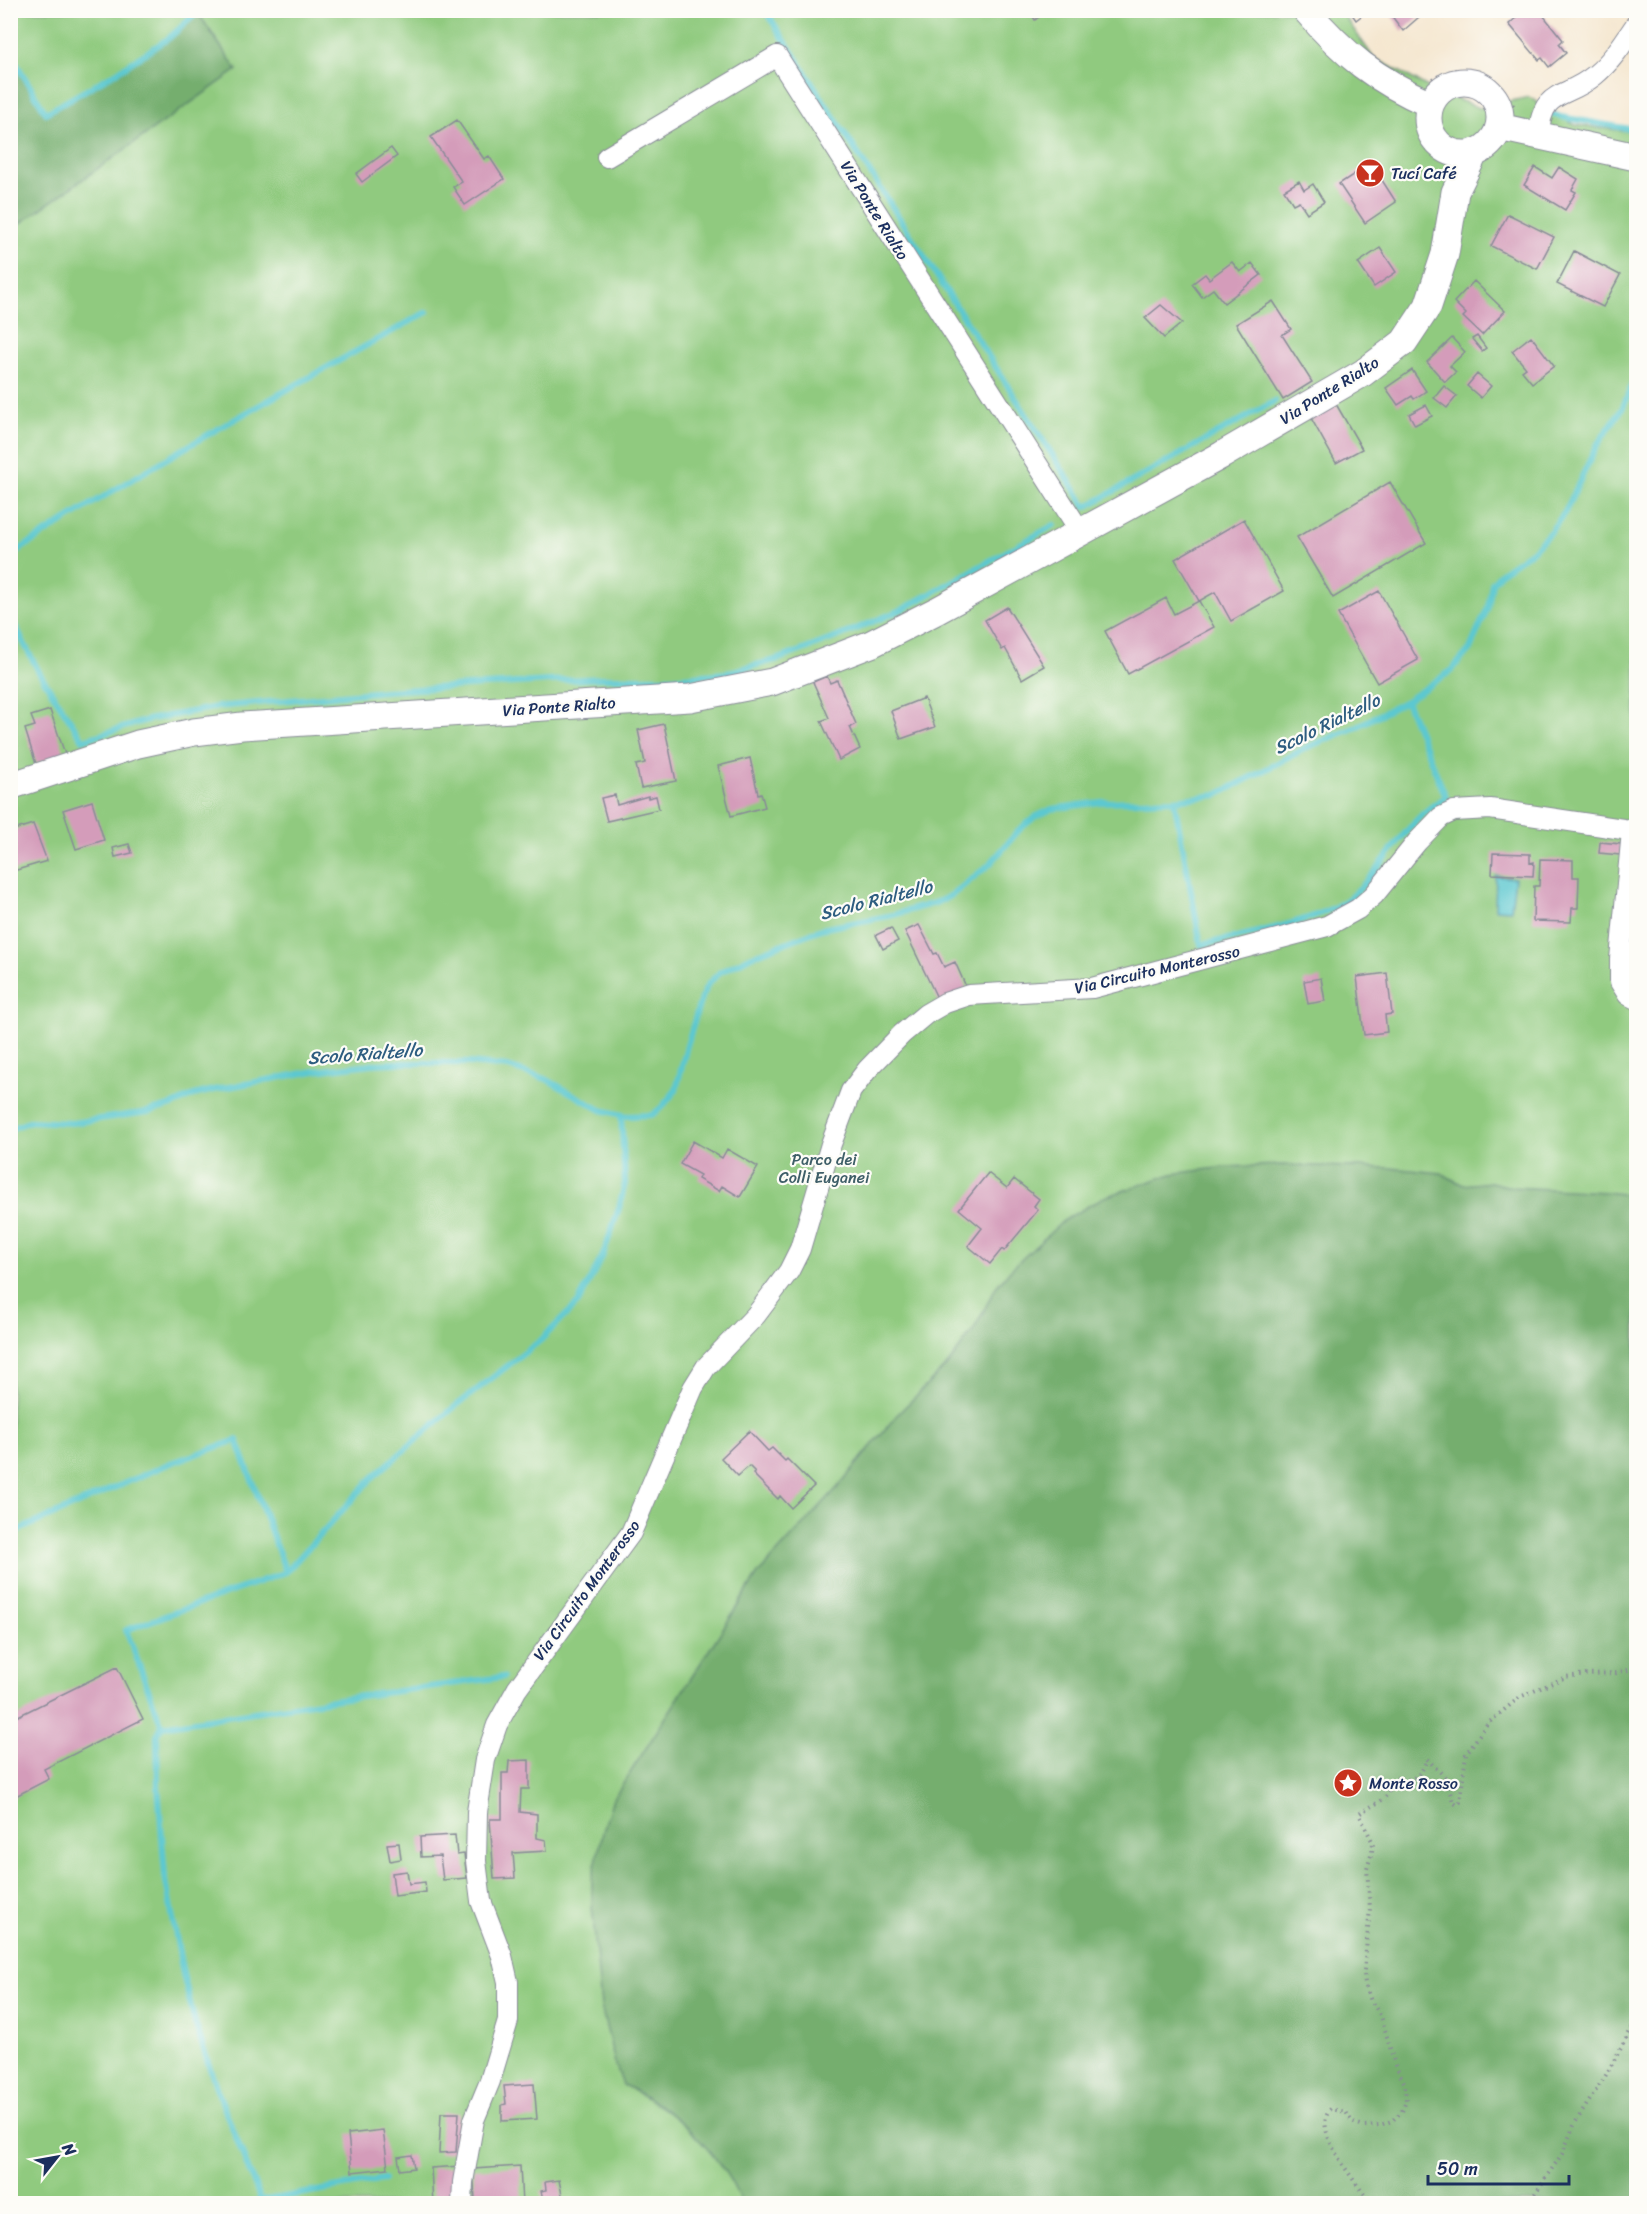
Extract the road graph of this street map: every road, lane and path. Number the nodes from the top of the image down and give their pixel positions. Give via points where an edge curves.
1 (1306, 10) edge
2 (1636, 24) edge
3 (1427, 92) junction
4 (1499, 127) junction
5 (1539, 128) junction
6 (1445, 149) junction
7 (1475, 152) junction
8 (607, 157) dead end
9 (1636, 157) edge
10 (1455, 192) junction
11 (1080, 531) junction
12 (10, 786) edge
13 (1634, 831) edge
14 (1636, 999) edge
15 (1636, 1668) edge
16 (1636, 2021) edge
17 (462, 2204) edge
18 (1371, 2204) edge
19 (1528, 2204) edge

1 - 3 main road via 1328,35 1388,85
2 - 5 street via 1594,77 1548,102
3 - 4 main road via 1435,95 1452,83 1472,82 1496,101
3 - 5 path via 1433,79 1454,70 1481,73
3 - 6 main road via 1431,134
4 - 5 main road
4 - 7 main road via 1492,140
5 - 9 main road
6 - 7 main road
6 - 10 main road, Via Ponte Rialto
7 - 10 main road, Via Ponte Rialto
8 - 11 street, Via Ponte Rialto via 777,56
10 - 11 main road, Via Ponte Rialto via 1436,285 1428,306 1404,342 1363,373
11 - 12 main road, Via Ponte Rialto via 872,644 772,682 690,698 194,732 138,744
13 - 14 street via 1620,982 1628,995
13 - 17 street, Via Circuito Monterosso via 1490,809 1454,811 1441,817 1374,895 1342,920 1092,988 992,992 957,998 926,1014 867,1070 851,1091 842,1114 804,1239 789,1271 756,1315 706,1367 693,1388 631,1533 517,1689 497,1725 485,1760 477,1812 476,1862 481,1901 508,1982 508,2020 474,2120
15 - 18 path via 1566,1677 1520,1697 1487,1724 1466,1754 1457,1805 1446,1778 1426,1759 1416,1777 1404,1781 1394,1777 1382,1802 1359,1814 1372,1843 1367,1869 1370,1908 1365,1984 1405,2084 1406,2101 1392,2121 1380,2125 1364,2126 1352,2122 1346,2112 1331,2109 1324,2123 1334,2151
16 - 19 path via 1575,2123 1562,2154

